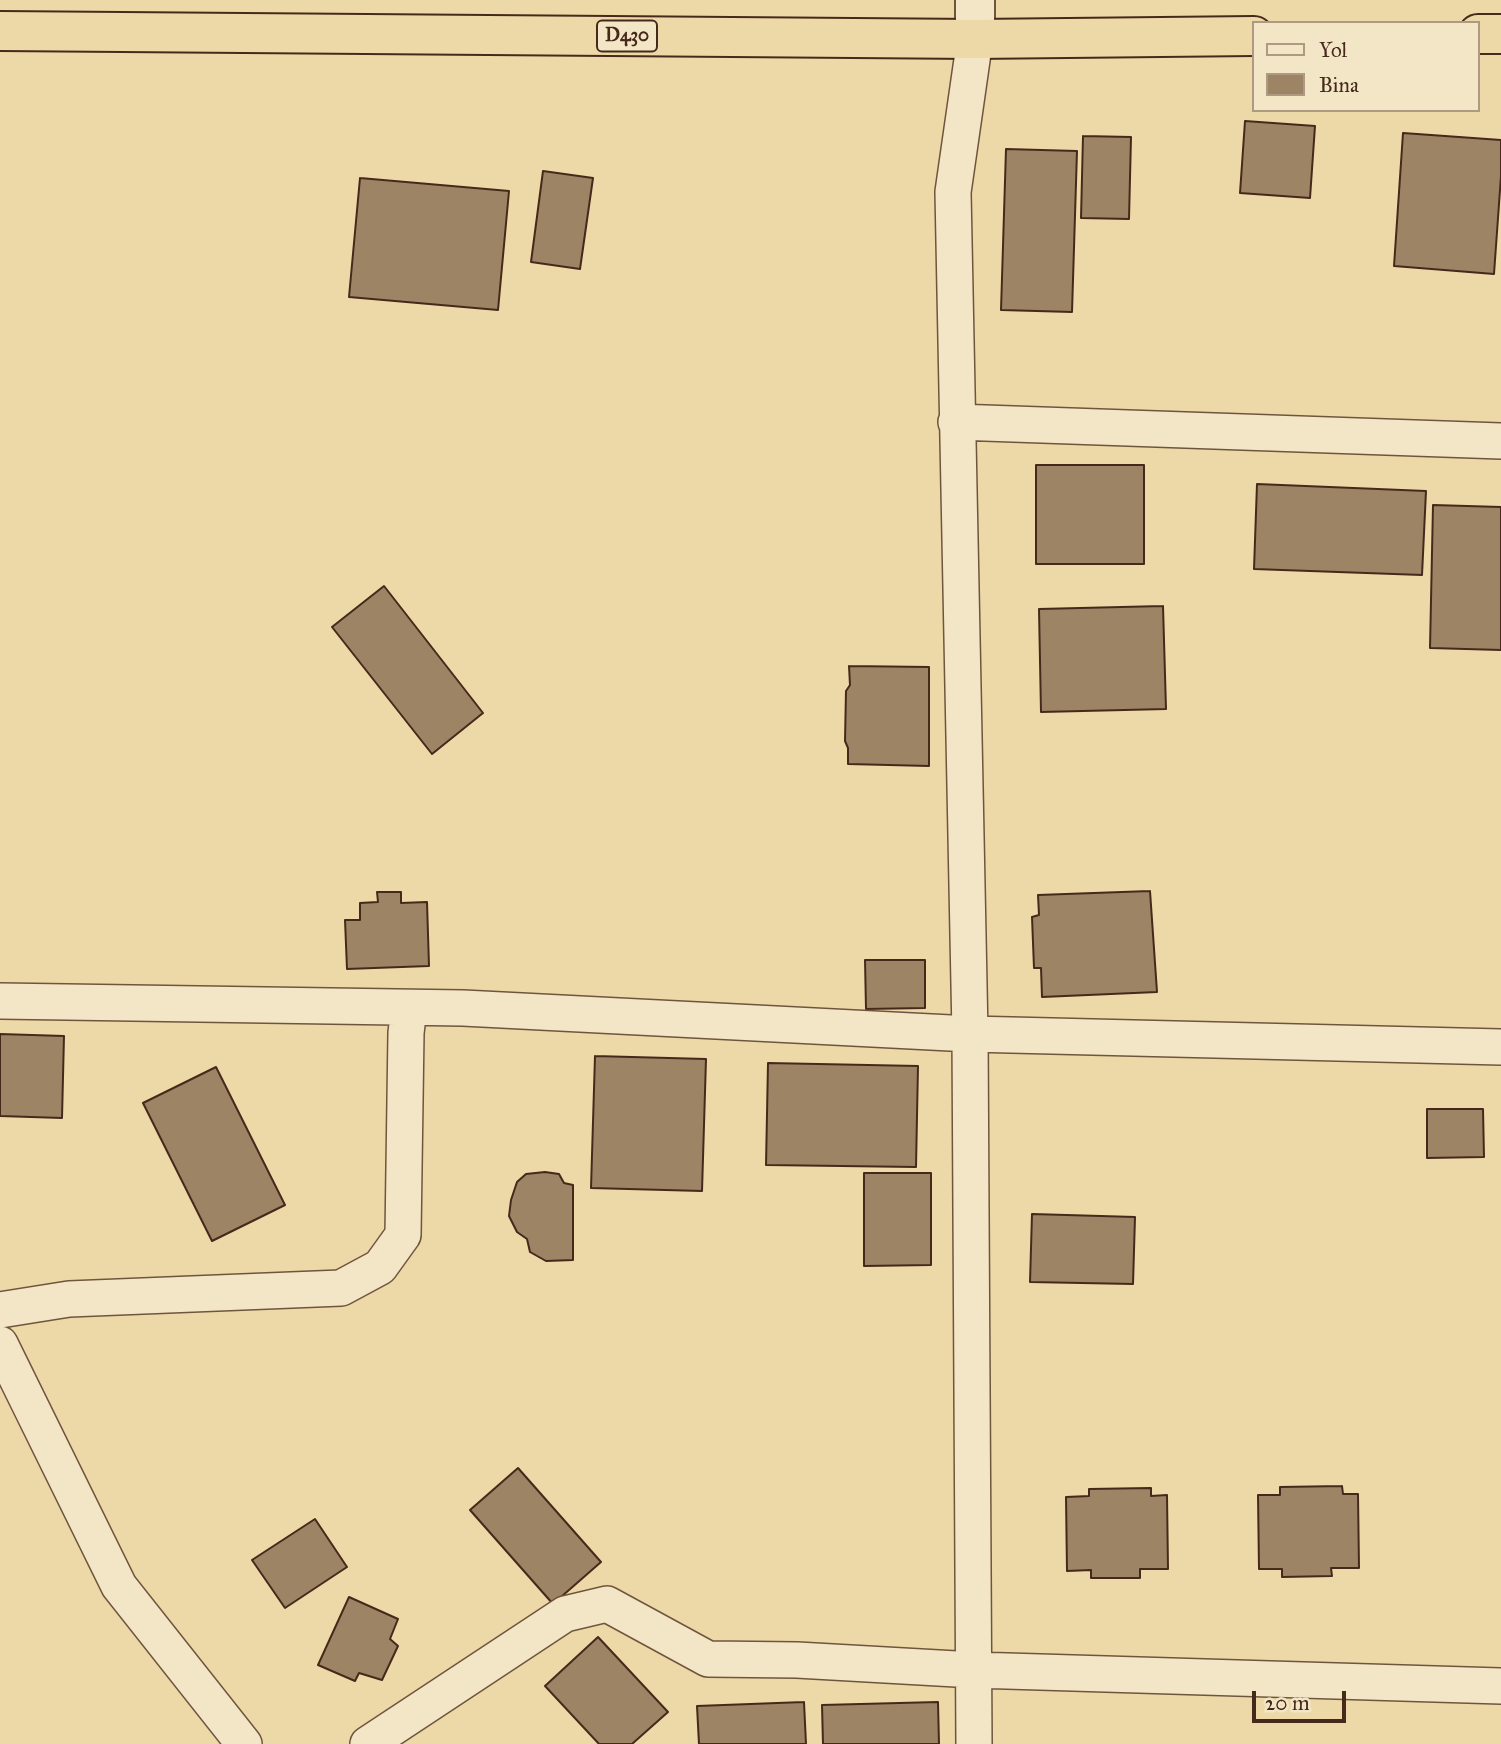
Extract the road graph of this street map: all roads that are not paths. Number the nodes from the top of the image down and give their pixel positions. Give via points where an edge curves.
1 (975, 0) edge
2 (0, 31) edge
3 (1480, 34) edge
4 (1501, 34) edge
5 (1252, 36) edge
6 (975, 39) junction
7 (956, 422) junction
8 (1501, 442) edge
9 (0, 1001) edge
10 (409, 1008) junction
11 (970, 1034) junction
12 (1501, 1047) edge
13 (0, 1310) edge
14 (0, 1343) edge
15 (974, 1670) junction
16 (1501, 1686) edge
17 (244, 1744) edge
18 (368, 1744) edge
19 (974, 1744) edge

1 - 6 street
2 - 6 highway, D430
3 - 4 highway
5 - 6 highway, D430
6 - 7 street via 953,192
7 - 8 street
7 - 11 street
9 - 10 street
10 - 11 street
10 - 13 street via 402,1235 380,1267 341,1288 69,1299
11 - 12 street
11 - 15 street
14 - 17 street via 119,1586
15 - 16 street
15 - 18 street via 708,1659 607,1604 565,1614
15 - 19 street

